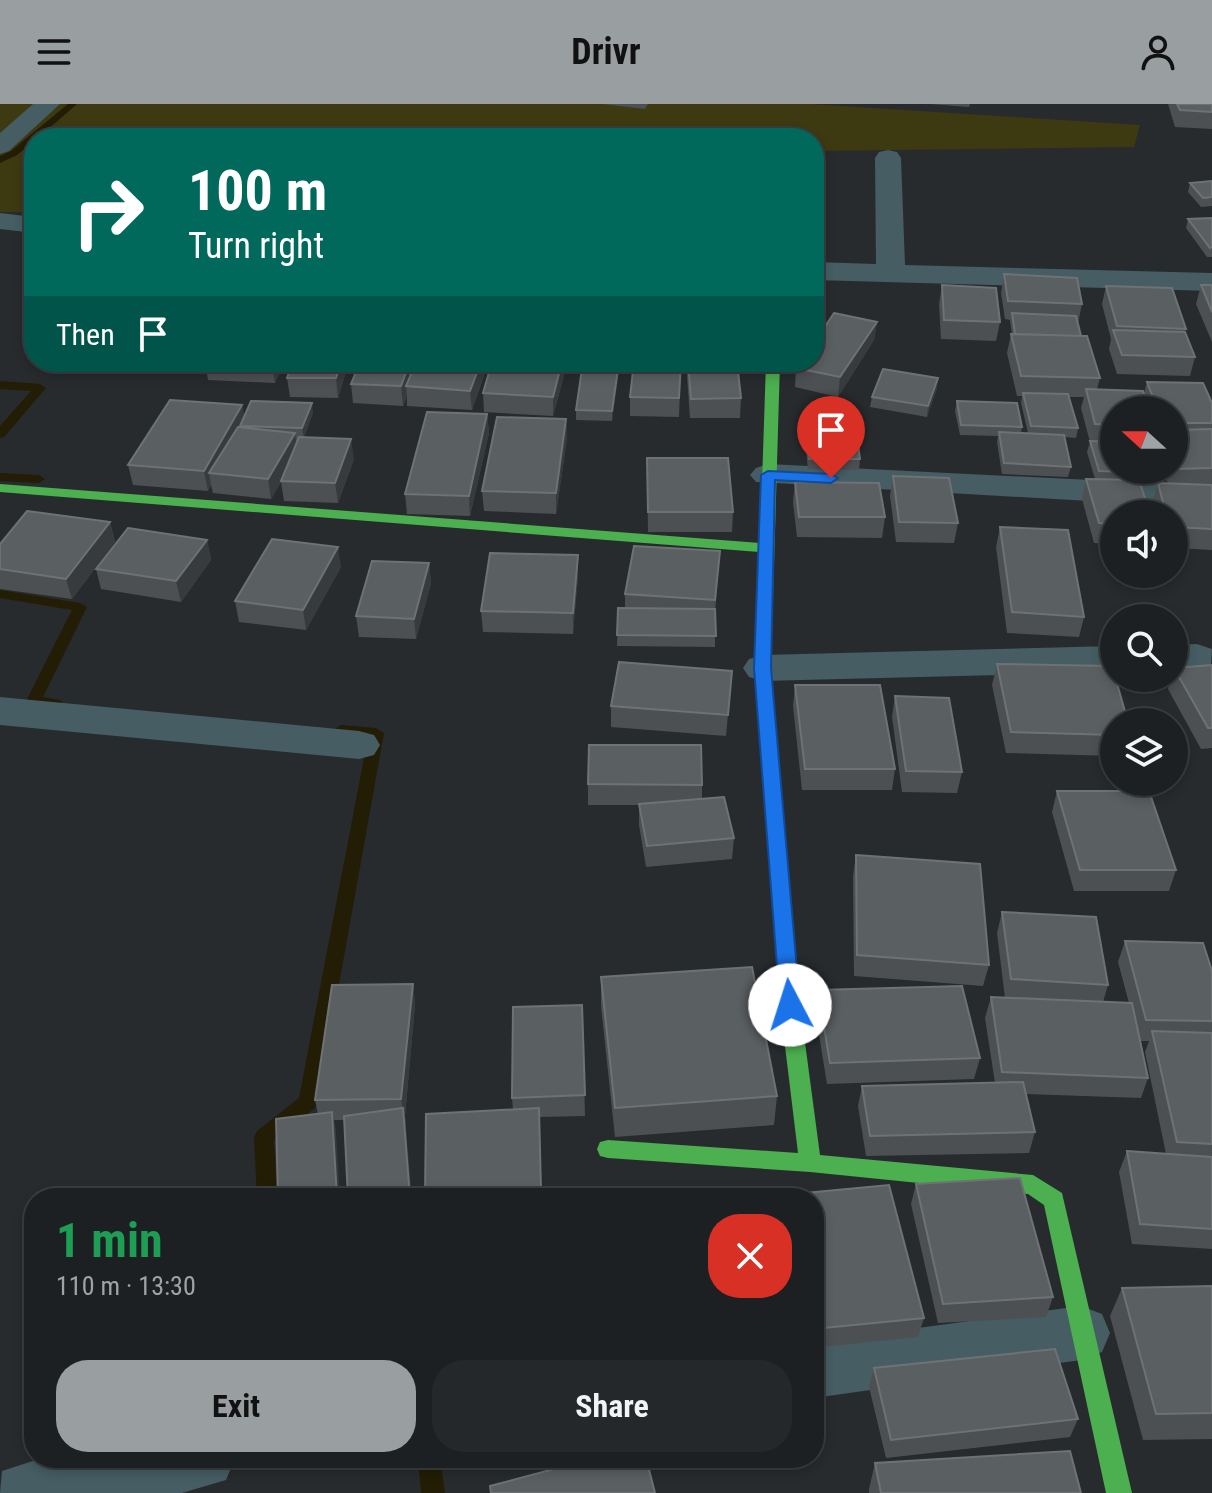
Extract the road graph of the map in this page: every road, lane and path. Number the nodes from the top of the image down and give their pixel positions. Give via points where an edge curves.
1 (48, 104) edge
2 (0, 146) edge
3 (888, 158) dead end
4 (0, 221) edge
5 (24, 224) edge
6 (824, 271) edge
7 (891, 273) junction
8 (1212, 282) edge
9 (773, 372) edge
10 (768, 475) junction
11 (0, 487) edge
12 (1212, 497) edge
13 (766, 548) junction
14 (1100, 659) edge
15 (763, 668) junction
16 (0, 711) edge
17 (359, 745) dead end
18 (608, 1149) dead end
19 (810, 1163) junction
20 (1081, 1333) junction
21 (824, 1369) edge
22 (153, 1468) edge
23 (24, 1493) edge
24 (1119, 1493) edge

1 - 2 street
3 - 7 street
4 - 5 street
6 - 7 street
7 - 8 street
9 - 10 street
10 - 12 street
10 - 13 street
11 - 13 street
13 - 15 street
14 - 15 street
15 - 19 street via 790,1005
16 - 17 street
18 - 19 street
19 - 20 street via 1033,1185 1046,1192 1054,1200
20 - 21 street
20 - 24 street
22 - 23 street

